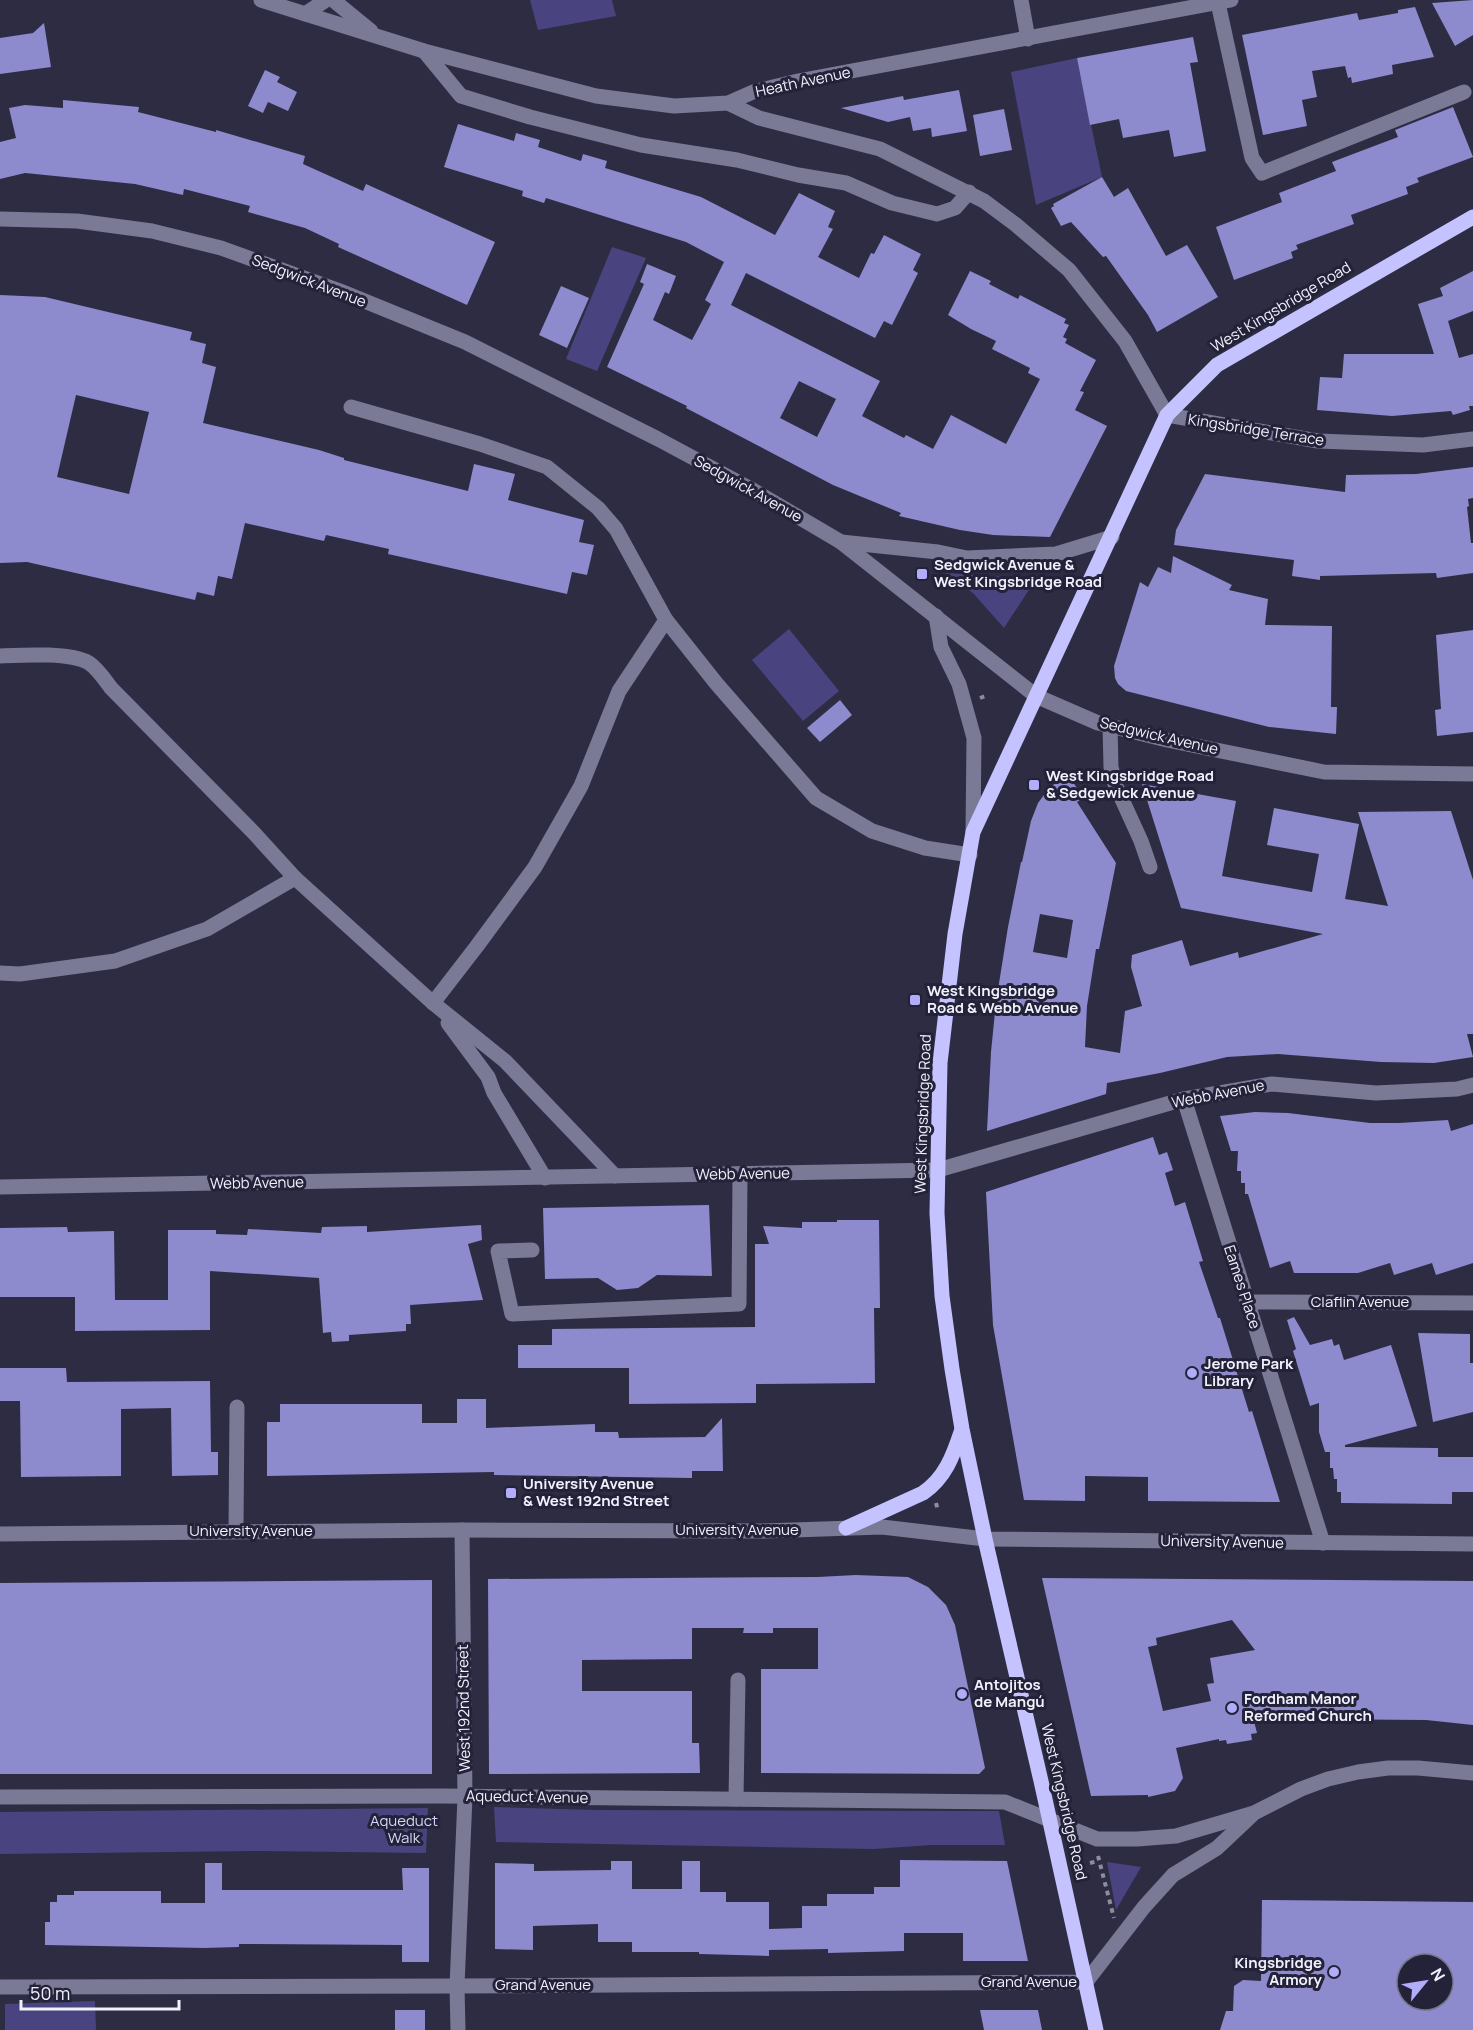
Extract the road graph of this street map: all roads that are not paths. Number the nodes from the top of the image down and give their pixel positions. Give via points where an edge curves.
1 (261, 0) edge
2 (326, 0) edge
3 (333, 0) edge
4 (1021, 0) edge
5 (1225, 1) edge
6 (305, 14) junction
7 (377, 37) junction
8 (1028, 39) junction
9 (424, 51) junction
10 (1464, 92) dead end
11 (728, 103) junction
12 (969, 192) junction
13 (1473, 217) edge
14 (0, 219) edge
15 (351, 406) dead end
16 (1167, 415) junction
17 (1473, 439) edge
18 (1112, 537) junction
19 (841, 542) junction
20 (936, 616) junction
21 (666, 620) junction
22 (0, 656) edge
23 (1035, 696) junction
24 (1110, 726) junction
25 (1473, 774) edge
26 (973, 832) junction
27 (970, 855) junction
28 (1150, 867) dead end
29 (296, 878) junction
30 (0, 973) edge
31 (433, 1003) junction
32 (504, 1061) junction
33 (488, 1077) junction
34 (1473, 1085) edge
35 (1184, 1099) junction
36 (938, 1170) junction
37 (740, 1174) junction
38 (615, 1176) junction
39 (546, 1178) junction
40 (0, 1187) edge
41 (532, 1250) dead end
42 (1247, 1302) junction
43 (1473, 1303) edge
44 (237, 1407) dead end
45 (962, 1429) junction
46 (846, 1528) junction
47 (462, 1530) junction
48 (236, 1531) junction
49 (0, 1534) edge
50 (985, 1539) junction
51 (1323, 1543) junction
52 (1473, 1544) edge
53 (738, 1680) dead end
54 (1473, 1773) edge
55 (0, 1797) edge
56 (465, 1797) junction
57 (736, 1799) junction
58 (1254, 1813) junction
59 (1050, 1821) junction
60 (1086, 1982) junction
61 (457, 1986) junction
62 (0, 1987) edge
63 (458, 2030) edge
64 (1096, 2030) edge

1 - 6 street, Heath Avenue
2 - 6 street
3 - 7 street, Heath Avenue
4 - 8 street
5 - 8 street, Heath Avenue
5 - 10 street via 1252,158 1262,173
6 - 7 street, Heath Avenue
7 - 9 street, Heath Avenue
8 - 11 street, Heath Avenue via 798,81
9 - 11 street, Heath Avenue via 596,96 674,106
9 - 12 street via 461,96 530,117 641,145 846,183 892,203 937,214 955,208
11 - 12 street, Kingsbridge Terrace via 759,118 880,149
12 - 16 street, Kingsbridge Terrace via 1016,224 1070,270 1125,341
13 - 16 main road, West Kingsbridge Road via 1217,365
14 - 19 street, Sedgwick Avenue via 77,221 152,231 221,248 340,291 465,342 658,439
15 - 21 street via 547,467 598,508 616,529
16 - 17 street, Kingsbridge Terrace via 1318,441 1423,445
16 - 18 main road, West Kingsbridge Road
18 - 19 street via 1056,554 967,558
18 - 23 main road, West Kingsbridge Road
19 - 20 street, Sedgwick Avenue
20 - 23 street, Sedgwick Avenue
20 - 26 street via 941,648 959,684 974,738
21 - 27 street via 816,798 872,831 926,848
21 - 31 street via 619,691 581,786 535,867
22 - 29 street via 49,656 80,660 95,668
23 - 24 street, Sedgwick Avenue
23 - 26 main road, West Kingsbridge Road
24 - 25 street, Sedgwick Avenue via 1324,772
24 - 28 street via 1115,784
26 - 27 main road, West Kingsbridge Road
27 - 36 main road, West Kingsbridge Road via 955,934 940,1063
29 - 30 street via 207,929 115,961 20,974
29 - 31 street
31 - 32 street
31 - 33 street
32 - 33 street
32 - 38 street
33 - 39 street
34 - 35 street, Webb Avenue via 1376,1093 1272,1084
35 - 36 street, Webb Avenue
35 - 42 street, Eames Place
36 - 37 street, Webb Avenue
36 - 45 main road, West Kingsbridge Road via 942,1296
37 - 38 street, Webb Avenue
37 - 41 street via 739,1304 512,1314 498,1251
38 - 39 street, Webb Avenue
39 - 40 street, Webb Avenue
42 - 43 street, Claflin Avenue
42 - 51 street, Eames Place
44 - 48 street
45 - 46 main road via 951,1461 933,1487
45 - 50 main road, West Kingsbridge Road
46 - 47 street, University Avenue
46 - 50 street, University Avenue via 882,1527
47 - 48 street, University Avenue
47 - 56 street, West 192nd Street
48 - 49 street, University Avenue
50 - 51 street, University Avenue
50 - 59 main road, West Kingsbridge Road
51 - 52 street, University Avenue
53 - 57 street
54 - 58 street via 1418,1768 1358,1772 1301,1789
55 - 56 street, Aqueduct Avenue
56 - 57 street, Aqueduct Avenue
56 - 61 street, West 192nd Street
57 - 59 street, Aqueduct Avenue via 1005,1802
58 - 59 street, Aqueduct Avenue via 1176,1836 1137,1839 1097,1839
58 - 60 street via 1217,1848 1173,1875
59 - 60 main road, West Kingsbridge Road
60 - 61 street, Grand Avenue
60 - 64 main road, West Kingsbridge Road
61 - 62 street, Grand Avenue
61 - 63 street, West 192nd Street

